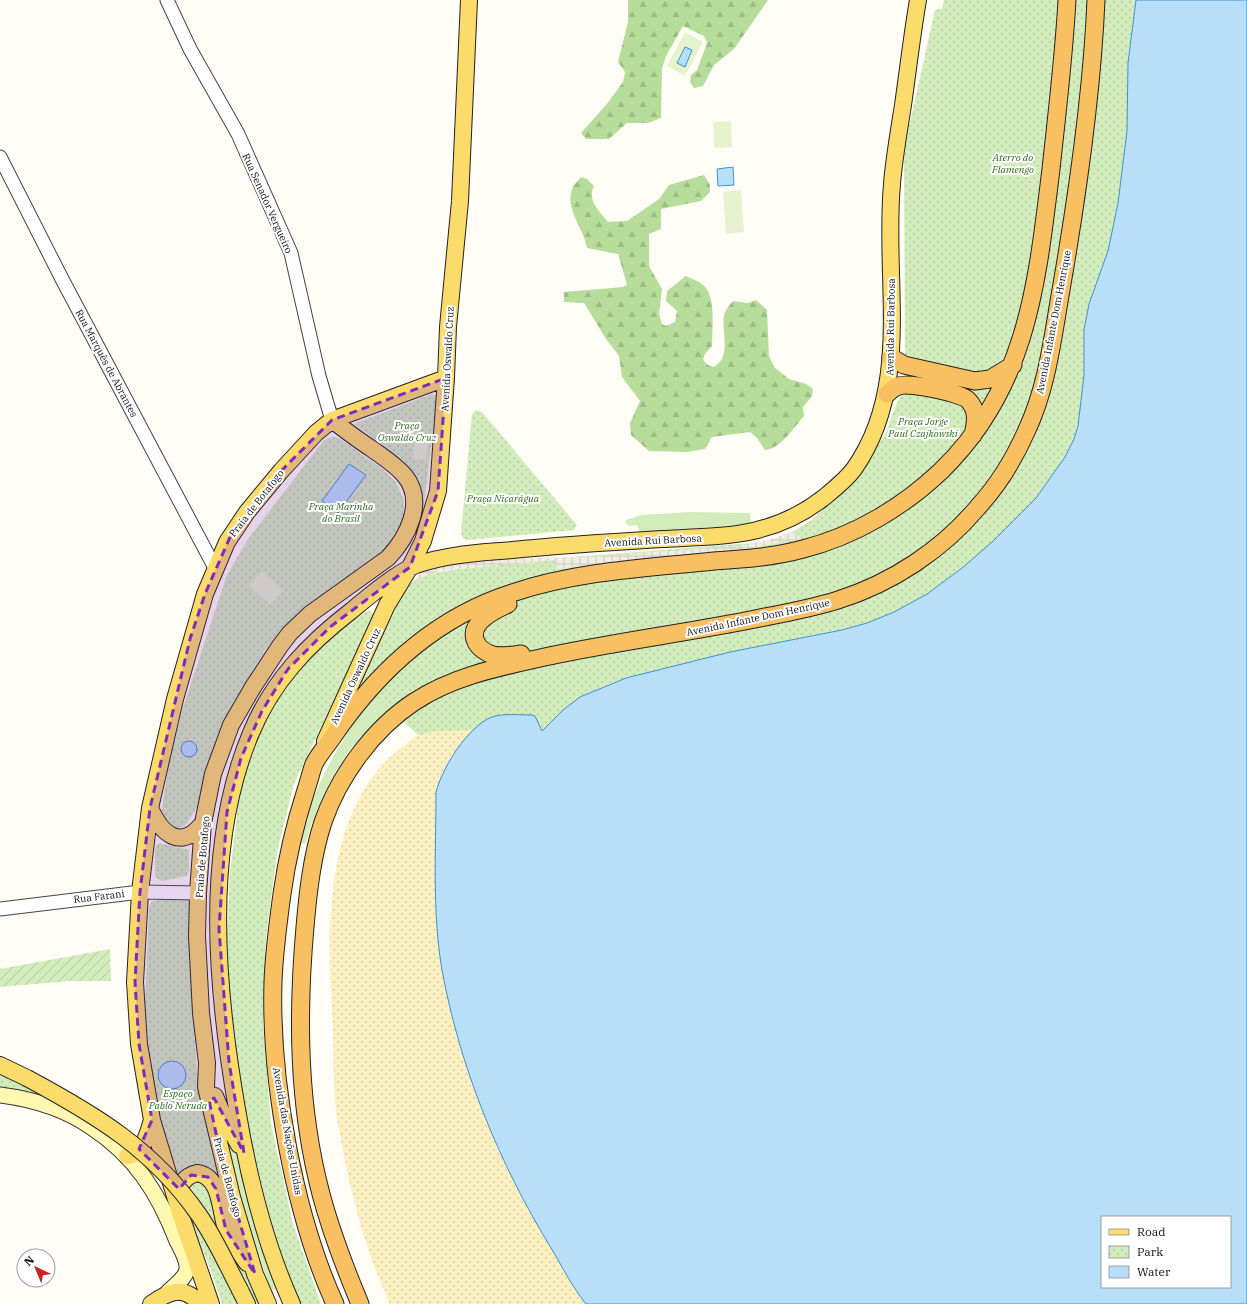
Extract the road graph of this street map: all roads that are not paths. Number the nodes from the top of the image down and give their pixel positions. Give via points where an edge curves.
1 (166, 0) edge
2 (469, 0) edge
3 (918, 0) edge
4 (1067, 0) edge
5 (1096, 0) edge
6 (0, 157) edge
7 (891, 356) junction
8 (1013, 365) junction
9 (446, 378) junction
10 (887, 394) junction
11 (332, 420) junction
12 (973, 435) junction
13 (378, 567) junction
14 (410, 567) junction
15 (215, 568) junction
16 (578, 577) junction
17 (580, 649) junction
18 (288, 669) junction
19 (252, 730) junction
20 (315, 762) junction
21 (213, 774) junction
22 (150, 808) junction
23 (203, 823) junction
24 (140, 892) junction
25 (198, 893) junction
26 (0, 909) edge
27 (207, 1063) junction
28 (0, 1065) edge
29 (0, 1095) edge
30 (152, 1120) junction
31 (244, 1153) junction
32 (127, 1156) junction
33 (180, 1213) junction
34 (255, 1274) junction
35 (168, 1292) junction
36 (243, 1297) edge
37 (151, 1304) edge
38 (200, 1304) edge
39 (211, 1304) edge
40 (268, 1304) edge
41 (292, 1304) edge
42 (335, 1304) edge
43 (360, 1304) edge

1 - 11 street, Rua Senador Vergueiro via 190,49 238,134 291,254 319,376
2 - 9 main road, Avenida Oswaldo Cruz via 460,201 448,327
3 - 7 main road, Avenida Rui Barbosa via 891,186
4 - 8 highway via 1058,110 1042,231 1029,311
5 - 17 highway, Avenida Infante Dom Henrique via 1078,185 1043,387 1027,431 1003,475 977,510 943,543 915,564 889,579 843,599 734,624
6 - 15 street, Rua Marquês de Abrantes
7 - 8 highway via 904,366 975,381 990,379
7 - 10 main road, Avenida Rui Barbosa
8 - 12 highway via 998,396
9 - 11 main road, Praia de Botafogo
9 - 14 main road, Avenida Oswaldo Cruz via 438,491
10 - 12 highway via 899,386 909,385 961,395 976,414
10 - 14 main road, Avenida Rui Barbosa via 873,434 853,470 838,487 798,517 768,528 745,534 464,554
11 - 13 main road, Praia de Botafogo via 396,466 406,477 411,488 414,500 410,527 399,547
11 - 15 main road, Praia de Botafogo via 287,464 248,512 227,542
12 - 16 highway via 941,471 908,499 856,530 832,540 767,556
13 - 18 main road via 324,615
13 - 21 main road, Praia de Botafogo via 310,614 290,633 238,712
14 - 18 main road, Praia de Botafogo via 330,627
14 - 20 main road, Avenida Oswaldo Cruz via 387,605
15 - 22 main road, Praia de Botafogo via 190,639
16 - 17 highway via 492,612 476,627 475,640 478,646 493,655
16 - 20 highway, Avenida das Nações Unidas via 512,592 479,606 433,632 369,689
17 - 43 highway, Avenida das Nações Unidas via 484,671 457,680 413,703 381,730 366,747 349,770 324,818 314,854 305,927 300,1021 302,1075 311,1149 320,1192 334,1238
18 - 19 main road, Praia de Botafogo
19 - 21 main road
19 - 31 main road, Praia de Botafogo via 233,784 227,812 220,881 219,929 223,1012
20 - 42 highway, Avenida das Nações Unidas via 286,863 273,981 274,1029 276,1067 302,1207
21 - 23 main road, Praia de Botafogo
22 - 23 main road via 161,828 176,837 192,834
22 - 24 main road, Praia de Botafogo
23 - 25 main road, Praia de Botafogo
24 - 25 street, Rua Farani
24 - 26 street, Rua Farani
24 - 30 main road, Praia de Botafogo via 135,982 139,1044
25 - 27 main road, Praia de Botafogo via 201,1013
27 - 31 main road via 218,1104
27 - 34 main road, Praia de Botafogo via 206,1087 222,1162
28 - 36 main road, bridge via 99,1118 157,1166 180,1190 199,1216
29 - 32 main road via 63,1111 92,1127
30 - 32 main road via 142,1145 136,1153
30 - 33 main road, Praia de Botafogo
31 - 41 main road, Praia de Botafogo via 265,1234
32 - 35 main road via 152,1187 186,1263 187,1270 184,1276
33 - 34 main road via 178,1195 181,1183 191,1175 203,1174 208,1177 216,1189 226,1230
33 - 39 main road, Praia de Botafogo
34 - 40 main road, Praia de Botafogo
35 - 37 main road
35 - 38 main road via 182,1293

